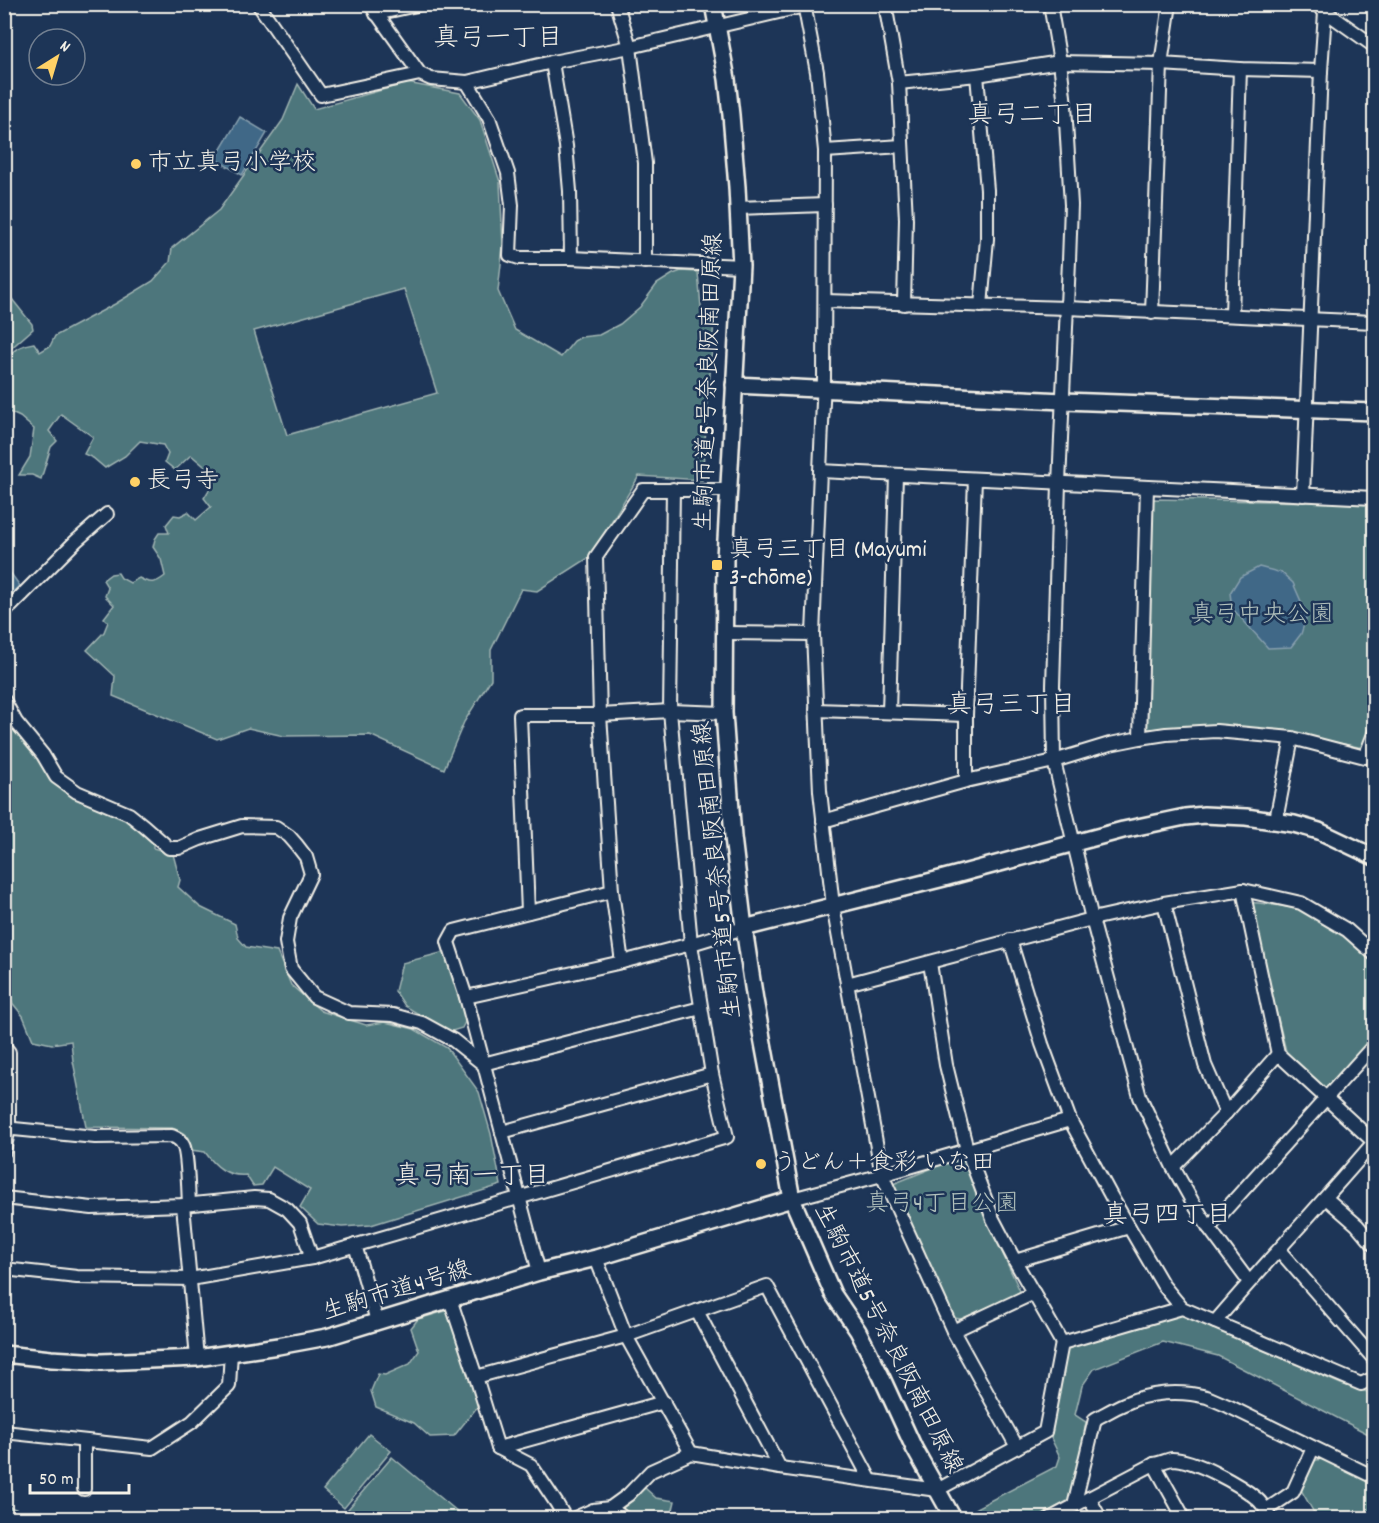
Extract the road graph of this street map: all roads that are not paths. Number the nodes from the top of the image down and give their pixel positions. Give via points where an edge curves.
1 (258, 4) edge
2 (422, 4) edge
3 (617, 4) edge
4 (712, 4) edge
5 (885, 4) edge
6 (1050, 4) edge
7 (1170, 4) edge
8 (807, 5) edge
9 (1320, 8) edge
10 (373, 10) edge
11 (717, 27) junction
12 (1374, 46) edge
13 (630, 48) junction
14 (552, 62) junction
15 (1060, 62) junction
16 (1161, 64) junction
17 (1239, 69) junction
18 (1321, 72) junction
19 (420, 74) junction
20 (977, 75) junction
21 (467, 82) junction
22 (899, 82) junction
23 (902, 146) junction
24 (825, 151) junction
25 (825, 205) junction
26 (738, 208) junction
27 (571, 258) junction
28 (645, 262) junction
29 (741, 266) junction
30 (825, 301) junction
31 (904, 304) junction
32 (981, 306) junction
33 (1066, 308) junction
34 (1152, 313) junction
35 (1232, 315) junction
36 (1310, 319) junction
37 (1374, 322) edge
38 (734, 385) junction
39 (823, 389) junction
40 (1063, 401) junction
41 (1306, 410) junction
42 (1374, 412) edge
43 (820, 471) junction
44 (896, 475) junction
45 (975, 479) junction
46 (1059, 483) junction
47 (1147, 487) junction
48 (673, 489) junction
49 (729, 490) junction
50 (1303, 495) junction
51 (1374, 498) edge
52 (107, 514) dead end
53 (4, 602) edge
54 (724, 633) junction
55 (813, 634) junction
56 (4, 700) edge
57 (816, 710) junction
58 (670, 711) junction
59 (724, 712) junction
60 (889, 712) junction
61 (600, 715) junction
62 (966, 715) junction
63 (1374, 734) edge
64 (1140, 738) junction
65 (1292, 738) junction
66 (1371, 751) edge
67 (1054, 761) junction
68 (966, 781) junction
69 (1276, 820) junction
70 (823, 821) junction
71 (1073, 843) junction
72 (1374, 857) edge
73 (1243, 890) junction
74 (612, 891) junction
75 (1164, 903) junction
76 (833, 906) junction
77 (528, 912) junction
78 (1092, 920) junction
79 (744, 928) junction
80 (1010, 940) junction
81 (691, 944) junction
82 (1374, 954) edge
83 (622, 962) junction
84 (930, 963) junction
85 (848, 984) junction
86 (466, 997) junction
87 (701, 1008) junction
88 (1374, 1045) edge
89 (6, 1050) edge
90 (1278, 1054) junction
91 (483, 1064) junction
92 (712, 1074) junction
93 (1326, 1098) junction
94 (1226, 1113) junction
95 (1070, 1120) junction
96 (7, 1128) edge
97 (502, 1132) junction
98 (1374, 1142) edge
99 (967, 1150) junction
100 (4, 1151) edge
101 (1173, 1167) junction
102 (882, 1175) junction
103 (4, 1198) edge
104 (519, 1198) junction
105 (1326, 1198) junction
106 (792, 1199) junction
107 (186, 1204) junction
108 (1129, 1227) junction
109 (1209, 1228) junction
110 (355, 1245) junction
111 (1374, 1245) edge
112 (1279, 1250) junction
113 (312, 1258) junction
114 (596, 1258) junction
115 (1015, 1261) junction
116 (4, 1269) edge
117 (539, 1272) junction
118 (190, 1279) junction
119 (1249, 1282) junction
120 (1034, 1293) junction
121 (450, 1299) junction
122 (1182, 1308) junction
123 (697, 1311) junction
124 (377, 1321) junction
125 (1215, 1322) junction
126 (953, 1330) junction
127 (626, 1336) junction
128 (1062, 1343) junction
129 (231, 1352) junction
130 (4, 1354) edge
131 (197, 1358) junction
132 (1374, 1359) edge
133 (476, 1377) junction
134 (1374, 1378) edge
135 (664, 1402) junction
136 (4, 1432) edge
137 (84, 1441) junction
138 (498, 1448) junction
139 (1017, 1448) junction
140 (1313, 1448) junction
141 (691, 1453) junction
142 (1154, 1464) junction
143 (780, 1468) junction
144 (1374, 1477) edge
145 (870, 1479) junction
146 (84, 1489) dead end
147 (937, 1490) junction
148 (1089, 1498) junction
149 (1074, 1506) junction
150 (610, 1508) junction
151 (1269, 1514) edge
152 (951, 1515) edge
153 (565, 1518) edge
154 (575, 1518) edge
155 (624, 1518) edge
156 (1051, 1518) edge
157 (1100, 1518) edge
158 (1184, 1518) edge

1 - 19 street via 321,95
2 - 10 street
3 - 13 street
4 - 11 street, 生駒市道5号奈良阪南田原線
5 - 22 street
6 - 15 street
7 - 16 street
8 - 11 street
8 - 24 street
9 - 12 street
9 - 18 street
10 - 19 street
11 - 13 street
11 - 26 street, 生駒市道5号奈良阪南田原線 via 727,79
13 - 14 street
13 - 28 street via 645,163
14 - 21 street
14 - 27 street via 566,146
15 - 16 street
15 - 20 street
15 - 33 street via 1071,205
16 - 17 street
16 - 34 street
17 - 18 street
17 - 35 street
18 - 36 street
19 - 21 street via 431,79
20 - 22 street
20 - 32 street via 987,190
21 - 27 street via 489,118 508,173 512,205 510,255
22 - 23 street
23 - 24 street
23 - 31 street via 906,219
24 - 25 street
25 - 26 street
25 - 30 street
26 - 29 street, 生駒市道5号奈良阪南田原線
27 - 28 street
28 - 29 street
29 - 38 street, 生駒市道5号奈良阪南田原線
30 - 31 street
30 - 39 street
31 - 32 street
32 - 33 street
33 - 34 street
33 - 40 street
34 - 35 street
35 - 36 street
36 - 37 street
36 - 41 street
38 - 39 street
38 - 49 street, 生駒市道5号奈良阪南田原線
39 - 40 street
39 - 43 street
40 - 41 street
40 - 46 street
41 - 42 street
41 - 50 street
43 - 44 street
43 - 55 street
44 - 45 street
44 - 60 street
45 - 46 street
45 - 62 street
46 - 47 street
46 - 67 street
47 - 50 street
47 - 64 street
48 - 49 street
48 - 58 street
48 - 61 street via 643,490 596,557
49 - 54 street, 生駒市道5号奈良阪南田原線
50 - 51 street
52 - 53 street via 11,606
54 - 55 street
54 - 59 street, 生駒市道5号奈良阪南田原線
55 - 57 street
56 - 91 street via 56,777 77,792 129,814 169,848 179,849 242,826 276,827 289,836 306,857 311,874 290,918 286,942 291,969 314,997 349,1013 393,1015 422,1023 453,1040
57 - 60 street
57 - 70 street
58 - 59 street
58 - 61 street
58 - 81 street
59 - 79 street, 生駒市道5号奈良阪南田原線
60 - 62 street
61 - 74 street
61 - 77 street via 520,715
62 - 68 street
63 - 66 street
64 - 65 street via 1216,731
64 - 67 street
65 - 66 street via 1365,757
65 - 69 street
67 - 68 street
67 - 71 street
68 - 70 street
69 - 71 street via 1185,817
69 - 72 street via 1319,831
70 - 76 street
71 - 76 street
71 - 78 street
73 - 75 street
73 - 82 street via 1301,903 1347,930
73 - 90 street
74 - 77 street
74 - 83 street
75 - 78 street
75 - 94 street via 1205,1065
76 - 79 street
76 - 85 street
77 - 86 street via 454,932 448,942
78 - 80 street
78 - 101 street via 1140,1097
79 - 81 street
79 - 106 street, 生駒市道5号奈良阪南田原線
80 - 84 street
80 - 95 street
81 - 83 street
81 - 87 street
83 - 86 street
84 - 85 street
84 - 99 street via 946,1065
85 - 102 street
86 - 91 street
87 - 91 street
87 - 92 street
88 - 93 street
89 - 96 street
90 - 93 street
90 - 94 street
91 - 97 street
92 - 97 street
92 - 104 street via 727,1137
93 - 98 street
93 - 109 street
94 - 101 street
95 - 99 street
95 - 108 street
96 - 100 street
96 - 107 street via 95,1137 178,1138 186,1154
97 - 104 street
98 - 105 street
99 - 102 street
99 - 115 street via 993,1219
101 - 109 street
102 - 106 street
102 - 126 street
103 - 107 street via 92,1208
104 - 110 street
104 - 117 street
105 - 111 street
105 - 112 street
106 - 114 street, 生駒市道4号線
106 - 147 street, 生駒市道5号奈良阪南田原線 via 833,1294 858,1331
107 - 113 street via 269,1199 287,1209 300,1223
107 - 118 street
108 - 115 street
108 - 122 street via 1163,1285
109 - 119 street
110 - 113 street
110 - 124 street
112 - 119 street
112 - 132 street
113 - 118 street
114 - 117 street, 生駒市道4号線
114 - 127 street
115 - 120 street
116 - 118 street via 77,1277
117 - 121 street, 生駒市道4号線
118 - 131 street
119 - 125 street
120 - 126 street
120 - 128 street
121 - 124 street, 生駒市道4号線
121 - 133 street
122 - 125 street
122 - 128 street
123 - 127 street
123 - 143 street
123 - 145 street via 767,1286
124 - 129 street, 生駒市道4号線 via 327,1337
125 - 134 street via 1361,1384
126 - 139 street
127 - 133 street
127 - 135 street
128 - 139 street via 1045,1432
129 - 131 street, 生駒市道4号線
129 - 137 street via 229,1386 192,1422 152,1448
130 - 131 street, 生駒市道4号線 via 101,1362
133 - 138 street
135 - 138 street
135 - 141 street
136 - 137 street
137 - 146 street
138 - 153 street via 531,1465
139 - 147 street
140 - 144 street
140 - 149 street via 1207,1398 1191,1394 1153,1395 1125,1403 1095,1419
140 - 151 street via 1293,1492
141 - 143 street
141 - 150 street via 651,1471
142 - 148 street
142 - 151 street via 1172,1459 1191,1463 1245,1490
142 - 158 street
143 - 145 street
145 - 147 street
147 - 152 street, 生駒市道5号奈良阪南田原線
148 - 149 street
148 - 157 street
149 - 156 street
150 - 154 street
150 - 155 street

